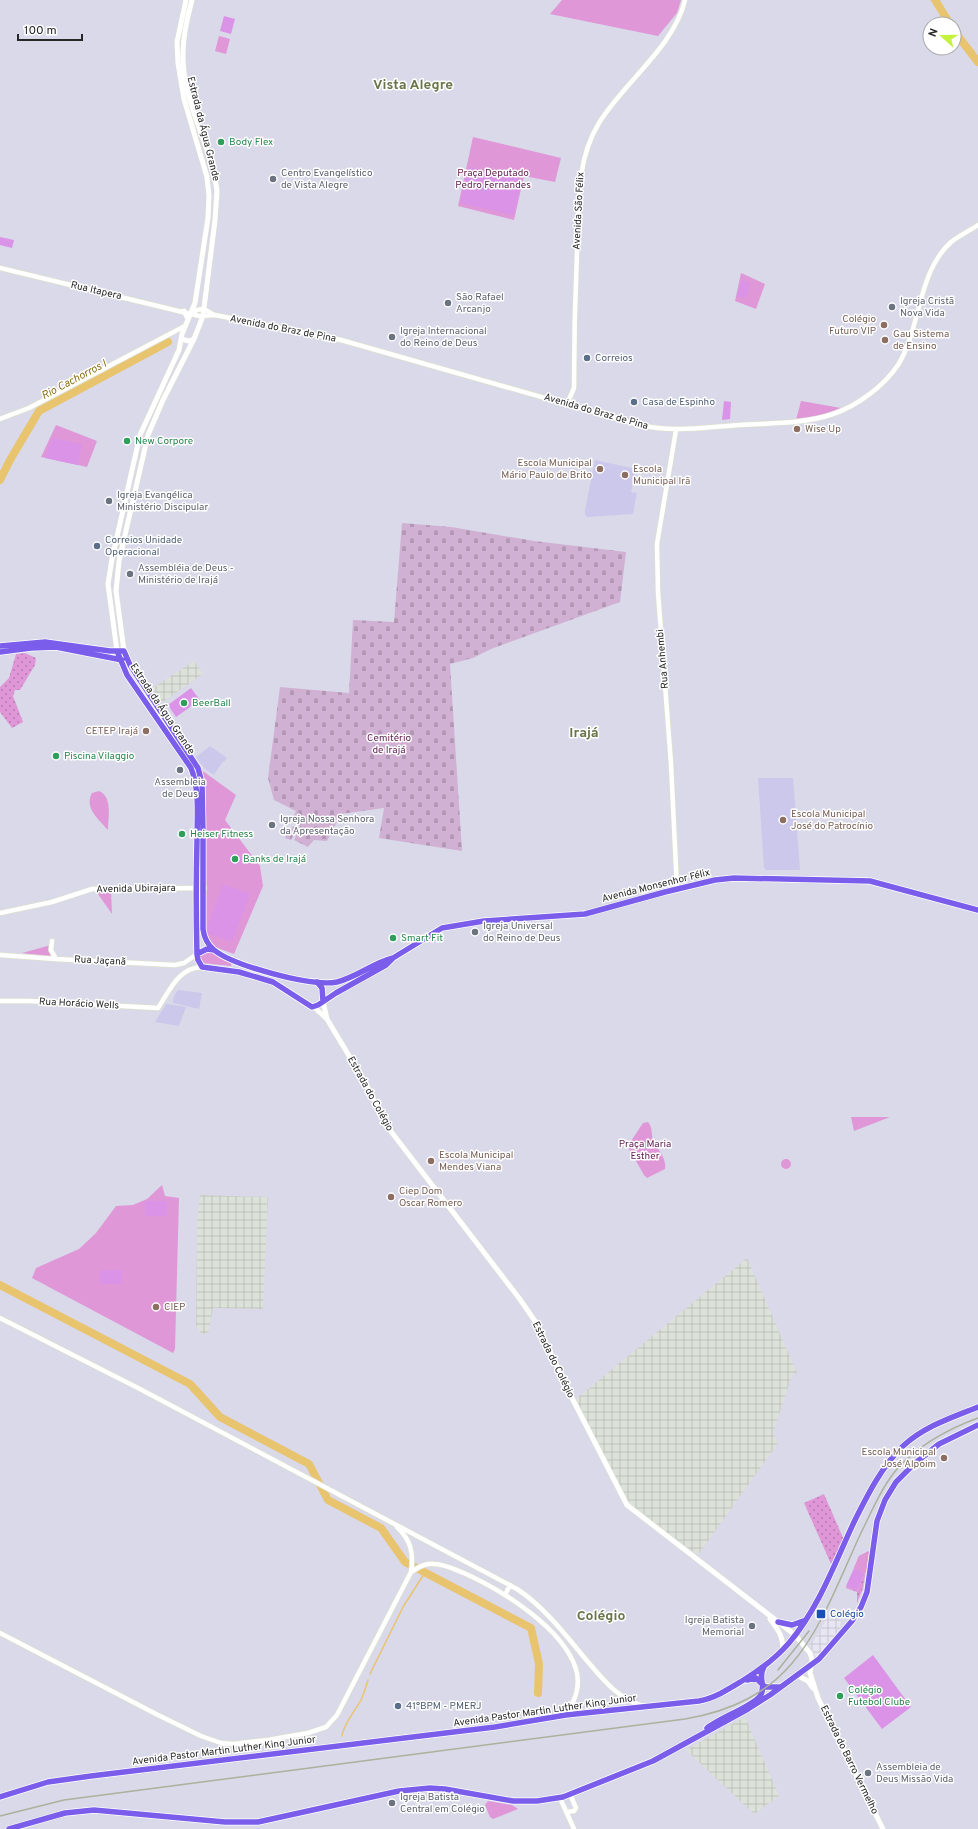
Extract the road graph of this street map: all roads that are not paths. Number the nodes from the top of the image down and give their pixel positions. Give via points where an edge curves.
1 (186, 0) edge
2 (192, 0) edge
3 (685, 0) edge
4 (978, 225) edge
5 (0, 268) edge
6 (204, 309) junction
7 (184, 311) junction
8 (191, 314) junction
9 (215, 315) junction
10 (203, 316) junction
11 (188, 319) junction
12 (185, 326) junction
13 (172, 335) junction
14 (181, 338) junction
15 (194, 339) junction
16 (566, 404) junction
17 (151, 411) junction
18 (157, 414) junction
19 (0, 419) edge
20 (676, 430) junction
21 (115, 645) joint
22 (0, 646) edge
23 (113, 651) junction
24 (124, 651) junction
25 (0, 652) edge
26 (119, 660) junction
27 (127, 660) junction
28 (204, 888) junction
29 (196, 889) junction
30 (677, 889) junction
31 (978, 910) edge
32 (0, 913) edge
33 (52, 941) dead end
34 (214, 950) junction
35 (196, 954) junction
36 (0, 955) edge
37 (393, 958) junction
38 (56, 960) junction
39 (182, 964) junction
40 (175, 965) junction
41 (372, 966) junction
42 (202, 967) junction
43 (186, 970) junction
44 (178, 977) junction
45 (365, 977) junction
46 (317, 982) junction
47 (0, 1001) edge
48 (323, 1001) junction
49 (314, 1007) junction
50 (327, 1019) junction
51 (0, 1318) edge
52 (978, 1407) edge
53 (978, 1425) edge
54 (390, 1521) junction
55 (414, 1569) junction
56 (510, 1585) junction
57 (505, 1595) junction
58 (529, 1598) junction
59 (523, 1606) junction
60 (765, 1614) junction
61 (805, 1620) junction
62 (778, 1622) junction
63 (0, 1632) edge
64 (795, 1635) junction
65 (782, 1650) junction
66 (811, 1664) junction
67 (765, 1665) junction
68 (796, 1675) junction
69 (762, 1685) junction
70 (734, 1686) junction
71 (781, 1687) junction
72 (815, 1690) junction
73 (645, 1707) junction
74 (566, 1715) junction
75 (701, 1734) junction
76 (570, 1794) junction
77 (0, 1797) edge
78 (560, 1798) junction
79 (567, 1812) junction
80 (9, 1829) edge
81 (574, 1829) edge
82 (883, 1829) edge

1 - 8 main road, Estrada da Água Grande via 178,34 178,63 184,99 207,177 209,196 207,227 196,298
2 - 6 main road, Estrada da Água Grande via 184,36 184,68 190,101 213,170 216,191
3 - 16 street, Avenida São Félix via 678,20 660,46 598,124 584,158 578,195 574,388
4 - 20 street, Avenida do Braz de Pina via 954,240 938,259 930,274 901,358 889,375 868,394 838,412 794,422
5 - 7 street, Rua Itapera
6 - 8 street via 198,308
6 - 9 street, Avenida do Braz de Pina
6 - 10 main road, Estrada da Água Grande
7 - 8 street, Rua Itapera
7 - 11 main road
8 - 10 street, Avenida do Braz de Pina
8 - 11 main road, Estrada da Água Grande
9 - 10 street, Avenida do Braz de Pina
9 - 16 street, Avenida do Braz de Pina via 340,340
10 - 15 main road, Estrada da Água Grande
11 - 12 main road, Estrada da Água Grande
12 - 13 street
12 - 14 main road, Estrada da Água Grande
13 - 14 street
13 - 19 street via 145,346 29,408
14 - 15 main road via 189,341
14 - 17 main road, Estrada da Água Grande via 179,350
15 - 18 main road, Estrada da Água Grande
16 - 20 street, Avenida do Braz de Pina via 640,425
17 - 18 main road
17 - 21 main road, Estrada da Água Grande via 138,443 109,574 109,598
18 - 24 main road, Estrada da Água Grande via 144,448 116,577
20 - 30 street, Rua Anhembi via 656,552 673,790
21 - 23 main road
22 - 23 main road via 45,642
23 - 24 main road
23 - 26 main road, Estrada da Água Grande
24 - 27 main road, Estrada da Água Grande
25 - 26 main road via 56,647
26 - 27 main road
26 - 29 main road, Estrada da Água Grande via 194,775
27 - 28 main road, Estrada da Água Grande via 198,768 202,783
28 - 29 street, Avenida Ubirajara
28 - 34 main road, Estrada da Água Grande via 203,929 207,942
29 - 32 street, Avenida Ubirajara via 92,889 52,902
29 - 35 main road, Estrada da Água Grande
30 - 31 main road, Avenida Monsenhor Félix via 734,878 853,880 881,882
30 - 37 main road, Avenida Monsenhor Félix via 585,914 453,925 431,934
33 - 38 street via 51,950
34 - 35 main road via 207,949
34 - 46 main road, Avenida Monsenhor Félix via 247,966
35 - 39 street, Rua Jaçanã
35 - 42 main road, Estrada da Água Grande
36 - 38 street, Rua Jaçanã
37 - 41 main road, Avenida Monsenhor Félix
37 - 45 main road, Avenida Monsenhor Félix via 386,966
38 - 40 street, Rua Jaçanã
39 - 40 street, Rua Jaçanã
39 - 43 street
40 - 44 street via 179,971
41 - 45 main road via 373,969
41 - 46 main road, Avenida Monsenhor Félix via 343,980
42 - 43 street
42 - 49 main road via 239,972 273,982
43 - 44 street
44 - 47 street, Rua Horácio Wells via 158,1008
45 - 48 main road, Avenida Monsenhor Félix
46 - 48 main road via 322,988
48 - 49 main road, Avenida Monsenhor Félix
48 - 50 main road, Estrada do Colégio
49 - 50 main road, Estrada do Colégio
50 - 60 main road, Estrada do Colégio via 366,1084 386,1125 537,1324 627,1505
51 - 54 street
52 - 61 main road, Avenida Pastor Martin Luther King Junior via 930,1426 917,1434 895,1455 869,1492
53 - 66 main road via 939,1444 896,1482 878,1517 867,1592 861,1607 836,1640
54 - 55 street via 406,1538
54 - 56 street
55 - 57 street via 430,1564 443,1565 483,1582
55 - 63 street via 332,1722 318,1730 268,1740 233,1744 206,1738
56 - 57 street
56 - 58 street
57 - 59 street
58 - 59 street
58 - 73 street via 563,1632 613,1690
59 - 74 street via 563,1644 573,1661 578,1690
60 - 62 main road, Estrada do Colégio
60 - 65 main road, Estrada do Colégio via 780,1633
61 - 62 main road via 795,1625
61 - 64 main road, Avenida Pastor Martin Luther King Junior
62 - 64 main road, Estrada do Colégio
64 - 65 main road, Avenida Pastor Martin Luther King Junior
64 - 66 main road, Estrada do Colégio via 808,1649
65 - 67 main road, Avenida Pastor Martin Luther King Junior
66 - 68 main road
66 - 72 main road, Estrada do Barro Vermelho via 810,1673
67 - 69 main road via 761,1673
67 - 70 main road, Avenida Pastor Martin Luther King Junior
68 - 71 main road
68 - 72 main road, Estrada do Barro Vermelho via 808,1681
69 - 70 main road via 759,1680 753,1678
69 - 71 main road
69 - 75 main road via 761,1695 756,1700 719,1720
70 - 73 main road, Avenida Pastor Martin Luther King Junior via 705,1700
71 - 75 main road via 748,1709
72 - 82 main road, Estrada do Barro Vermelho
73 - 74 main road, Avenida Pastor Martin Luther King Junior
74 - 77 main road, Avenida Pastor Martin Luther King Junior via 495,1727 48,1782
75 - 76 main road via 653,1761
76 - 78 main road
76 - 79 street via 576,1808
78 - 79 street
78 - 80 main road via 513,1801 430,1788 399,1791 258,1822 225,1822 94,1810 65,1813
79 - 81 street

